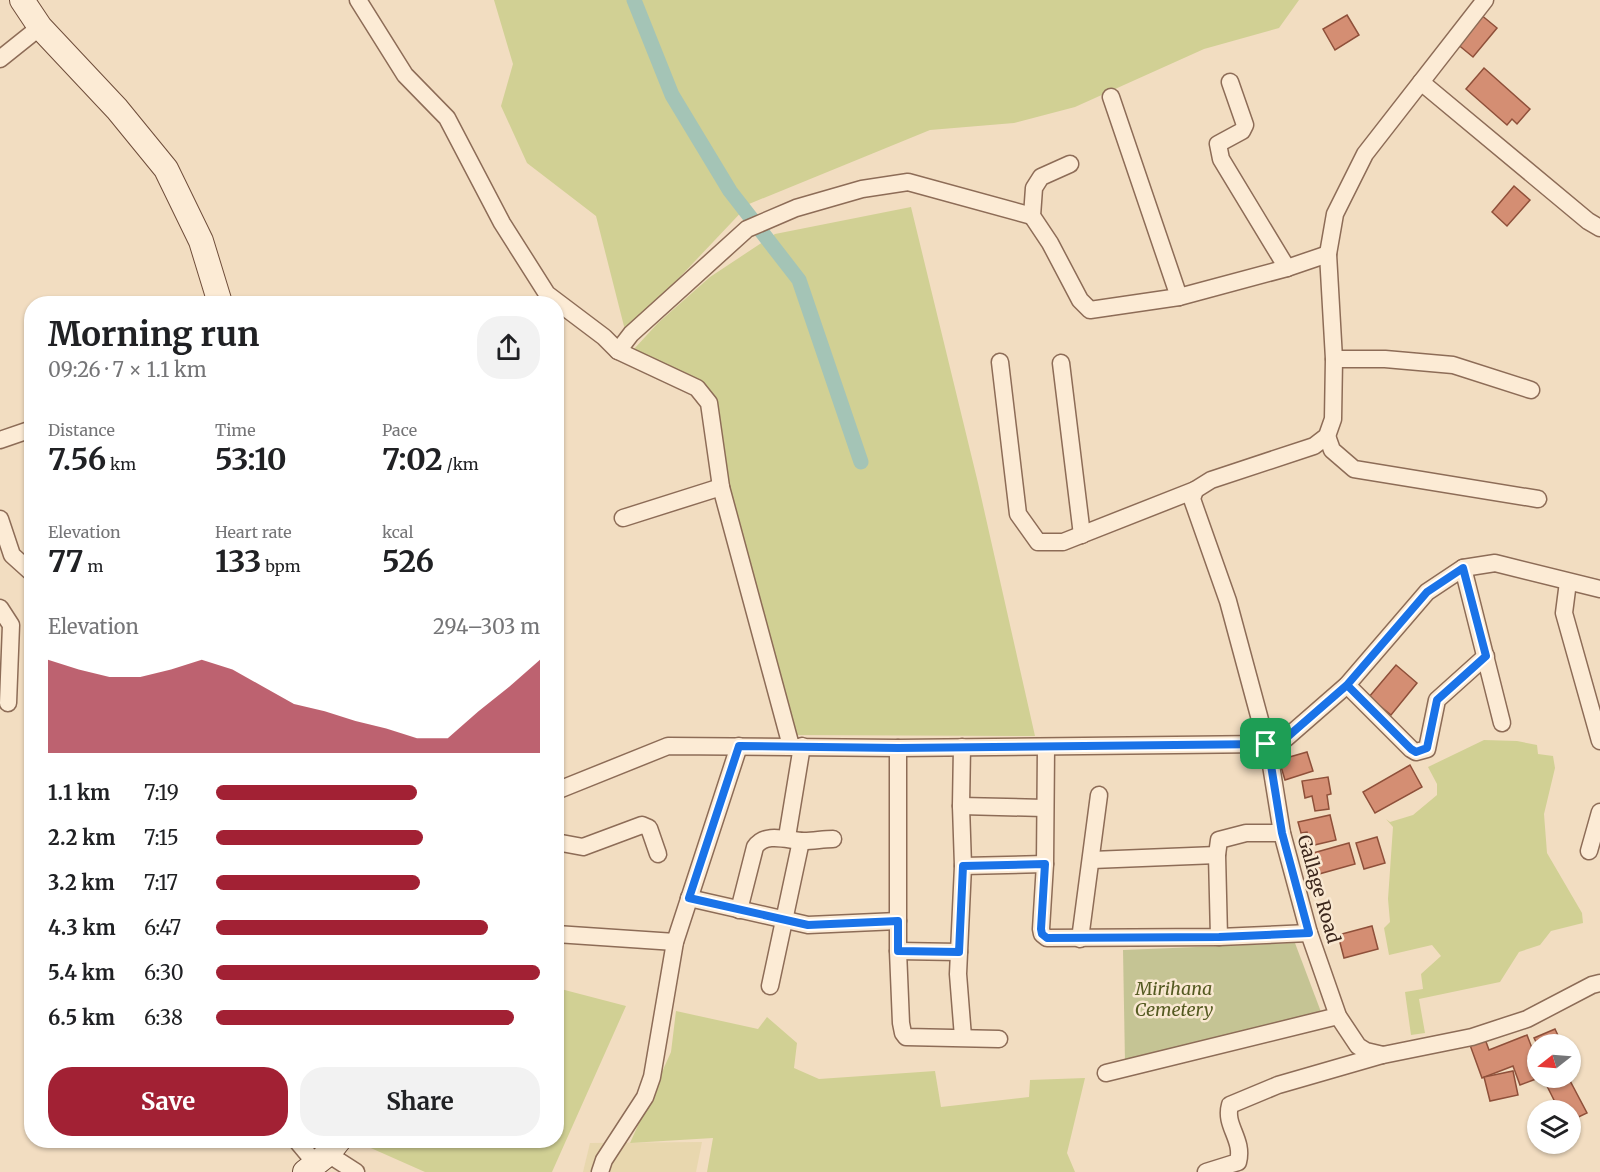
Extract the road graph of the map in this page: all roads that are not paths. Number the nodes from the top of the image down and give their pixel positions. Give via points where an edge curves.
1 (22, 0) edge
2 (358, 0) edge
3 (1481, 1) edge
4 (40, 27) junction
5 (0, 59) edge
6 (1230, 82) dead end
7 (1420, 82) junction
8 (1111, 98) dead end
9 (1070, 164) dead end
10 (1032, 216) junction
11 (1600, 228) edge
12 (1328, 254) junction
13 (1287, 268) junction
14 (218, 296) edge
15 (550, 296) edge
16 (1179, 297) junction
17 (564, 307) edge
18 (618, 351) junction
19 (1334, 359) junction
20 (1000, 363) dead end
21 (1061, 363) dead end
22 (1531, 390) dead end
23 (24, 432) edge
24 (1327, 436) junction
25 (0, 440) edge
26 (722, 487) junction
27 (1195, 490) junction
28 (1539, 500) dead end
29 (623, 518) dead end
30 (0, 519) edge
31 (1082, 535) junction
32 (24, 566) edge
33 (1463, 568) junction
34 (1568, 582) junction
35 (1600, 589) edge
36 (0, 608) edge
37 (1486, 656) junction
38 (1347, 685) junction
39 (8, 703) dead end
40 (1502, 723) dead end
41 (1600, 741) edge
42 (739, 746) junction
43 (797, 746) junction
44 (962, 747) junction
45 (1046, 747) junction
46 (898, 748) junction
47 (1268, 748) junction
48 (564, 788) edge
49 (1099, 795) dead end
50 (961, 806) junction
51 (1044, 808) junction
52 (1600, 812) edge
53 (1282, 833) junction
54 (794, 839) junction
55 (833, 839) dead end
56 (564, 844) edge
57 (1589, 851) dead end
58 (658, 854) dead end
59 (1217, 855) junction
60 (1092, 860) junction
61 (1045, 864) junction
62 (963, 866) junction
63 (689, 898) junction
64 (739, 910) junction
65 (784, 921) junction
66 (898, 921) junction
67 (1309, 933) junction
68 (564, 935) edge
69 (1219, 937) junction
70 (1080, 939) junction
71 (675, 942) junction
72 (898, 951) junction
73 (959, 952) junction
74 (1600, 983) edge
75 (770, 986) dead end
76 (1338, 1016) junction
77 (963, 1037) junction
78 (999, 1039) dead end
79 (1383, 1055) junction
80 (1106, 1074) dead end
81 (308, 1148) edge
82 (322, 1157) edge
83 (356, 1172) edge
84 (600, 1172) edge
85 (1206, 1172) edge

1 - 4 street
2 - 15 street via 405,75 447,118 502,223
3 - 7 street
4 - 5 street
4 - 14 street via 117,109 166,169 201,241
6 - 13 street via 1245,125 1242,131 1218,144 1221,159
7 - 11 street
7 - 12 street via 1365,154 1335,214
8 - 16 street
9 - 10 street via 1041,177 1034,188
10 - 16 street via 1080,300 1090,310
10 - 18 street via 908,182 862,189 796,208 747,229 631,334
12 - 13 street
12 - 19 street
13 - 16 street
17 - 18 street
18 - 26 street via 697,388 709,403
19 - 22 street via 1453,365
19 - 24 street via 1333,419
20 - 31 street via 1018,514 1038,542 1063,542
21 - 31 street
23 - 25 street
24 - 27 street via 1314,446 1211,480
24 - 28 street via 1332,450 1354,470
26 - 29 street
26 - 43 street
27 - 31 street
27 - 47 street, Gallage Road via 1192,499 1228,601
30 - 32 street via 12,555
33 - 34 street via 1496,563
33 - 37 street
33 - 38 street via 1427,592
34 - 35 street
34 - 41 street via 1564,613
36 - 39 street via 10,625
37 - 38 street via 1437,700 1427,748 1416,752
37 - 40 street
38 - 47 street
42 - 43 street
42 - 48 street via 668,746
42 - 63 street
43 - 46 street
43 - 54 street
44 - 45 street
44 - 46 street
44 - 50 street
45 - 47 street
45 - 51 street
46 - 66 street
47 - 53 street, Gallage Road
49 - 60 street
50 - 51 street
50 - 62 street
51 - 61 street
52 - 57 street
53 - 59 street via 1246,833 1219,840
53 - 67 street, Gallage Road
54 - 55 street
54 - 64 street via 762,839 755,847
54 - 65 street
56 - 58 street via 583,848 642,825 649,828
59 - 60 street
59 - 69 street
60 - 70 street
61 - 62 street
61 - 70 street via 1042,934 1047,938
62 - 73 street
63 - 64 street
63 - 71 street
64 - 65 street
65 - 66 street via 808,925
65 - 75 street
66 - 72 street
67 - 69 street
67 - 76 street, Gallage Road
68 - 71 street
69 - 70 street
71 - 84 street via 652,1077 645,1097
72 - 73 street
72 - 77 street via 903,1033
73 - 77 street
74 - 79 street via 1494,1030
76 - 79 street, Gallage Road via 1358,1046
76 - 80 street
77 - 78 street
79 - 85 street via 1278,1085 1230,1105 1227,1114 1241,1151 1238,1162
81 - 82 street
82 - 83 street

